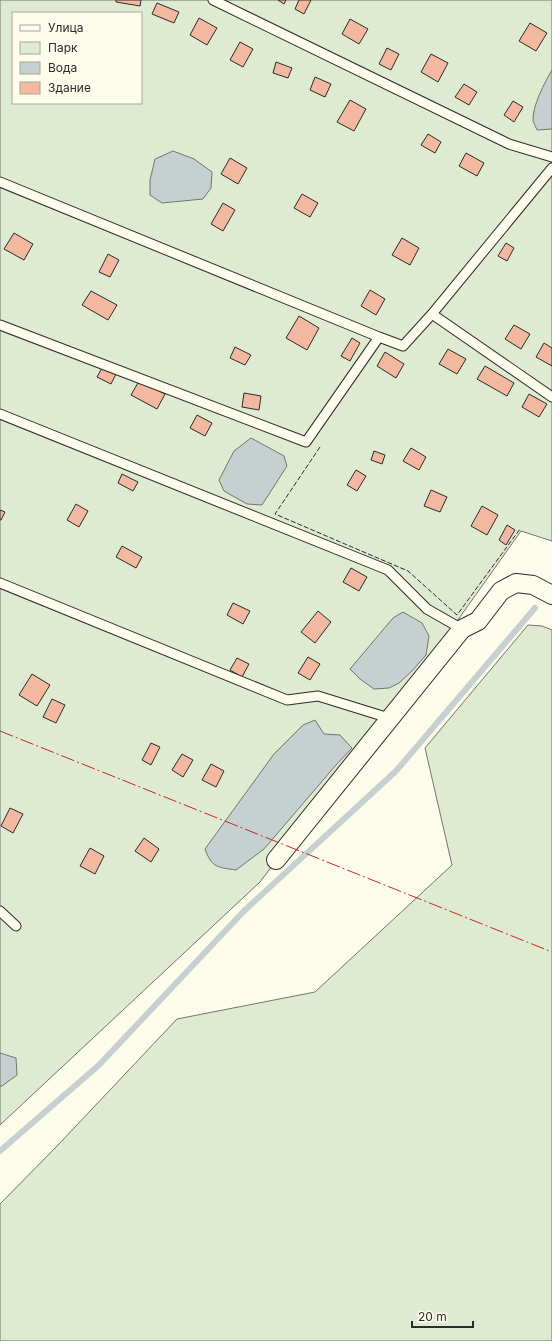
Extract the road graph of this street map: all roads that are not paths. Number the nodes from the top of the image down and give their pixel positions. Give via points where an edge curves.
1 (213, 0) edge
2 (552, 157) edge
3 (552, 168) edge
4 (0, 182) edge
5 (432, 314) junction
6 (0, 325) edge
7 (379, 338) junction
8 (552, 397) edge
9 (0, 414) edge
10 (0, 584) edge
11 (552, 595) edge
12 (462, 629) junction
13 (389, 718) junction
14 (276, 860) dead end
15 (0, 911) edge
16 (16, 926) dead end

1 - 2 lane via 509,144
3 - 5 lane
4 - 7 lane
5 - 7 lane via 403,346
5 - 8 lane
6 - 7 lane via 306,442
9 - 12 lane via 388,570 427,609
10 - 13 lane via 287,700 318,696
11 - 12 street via 533,585 516,583 500,591 478,621
12 - 13 street
13 - 14 street
15 - 16 lane

